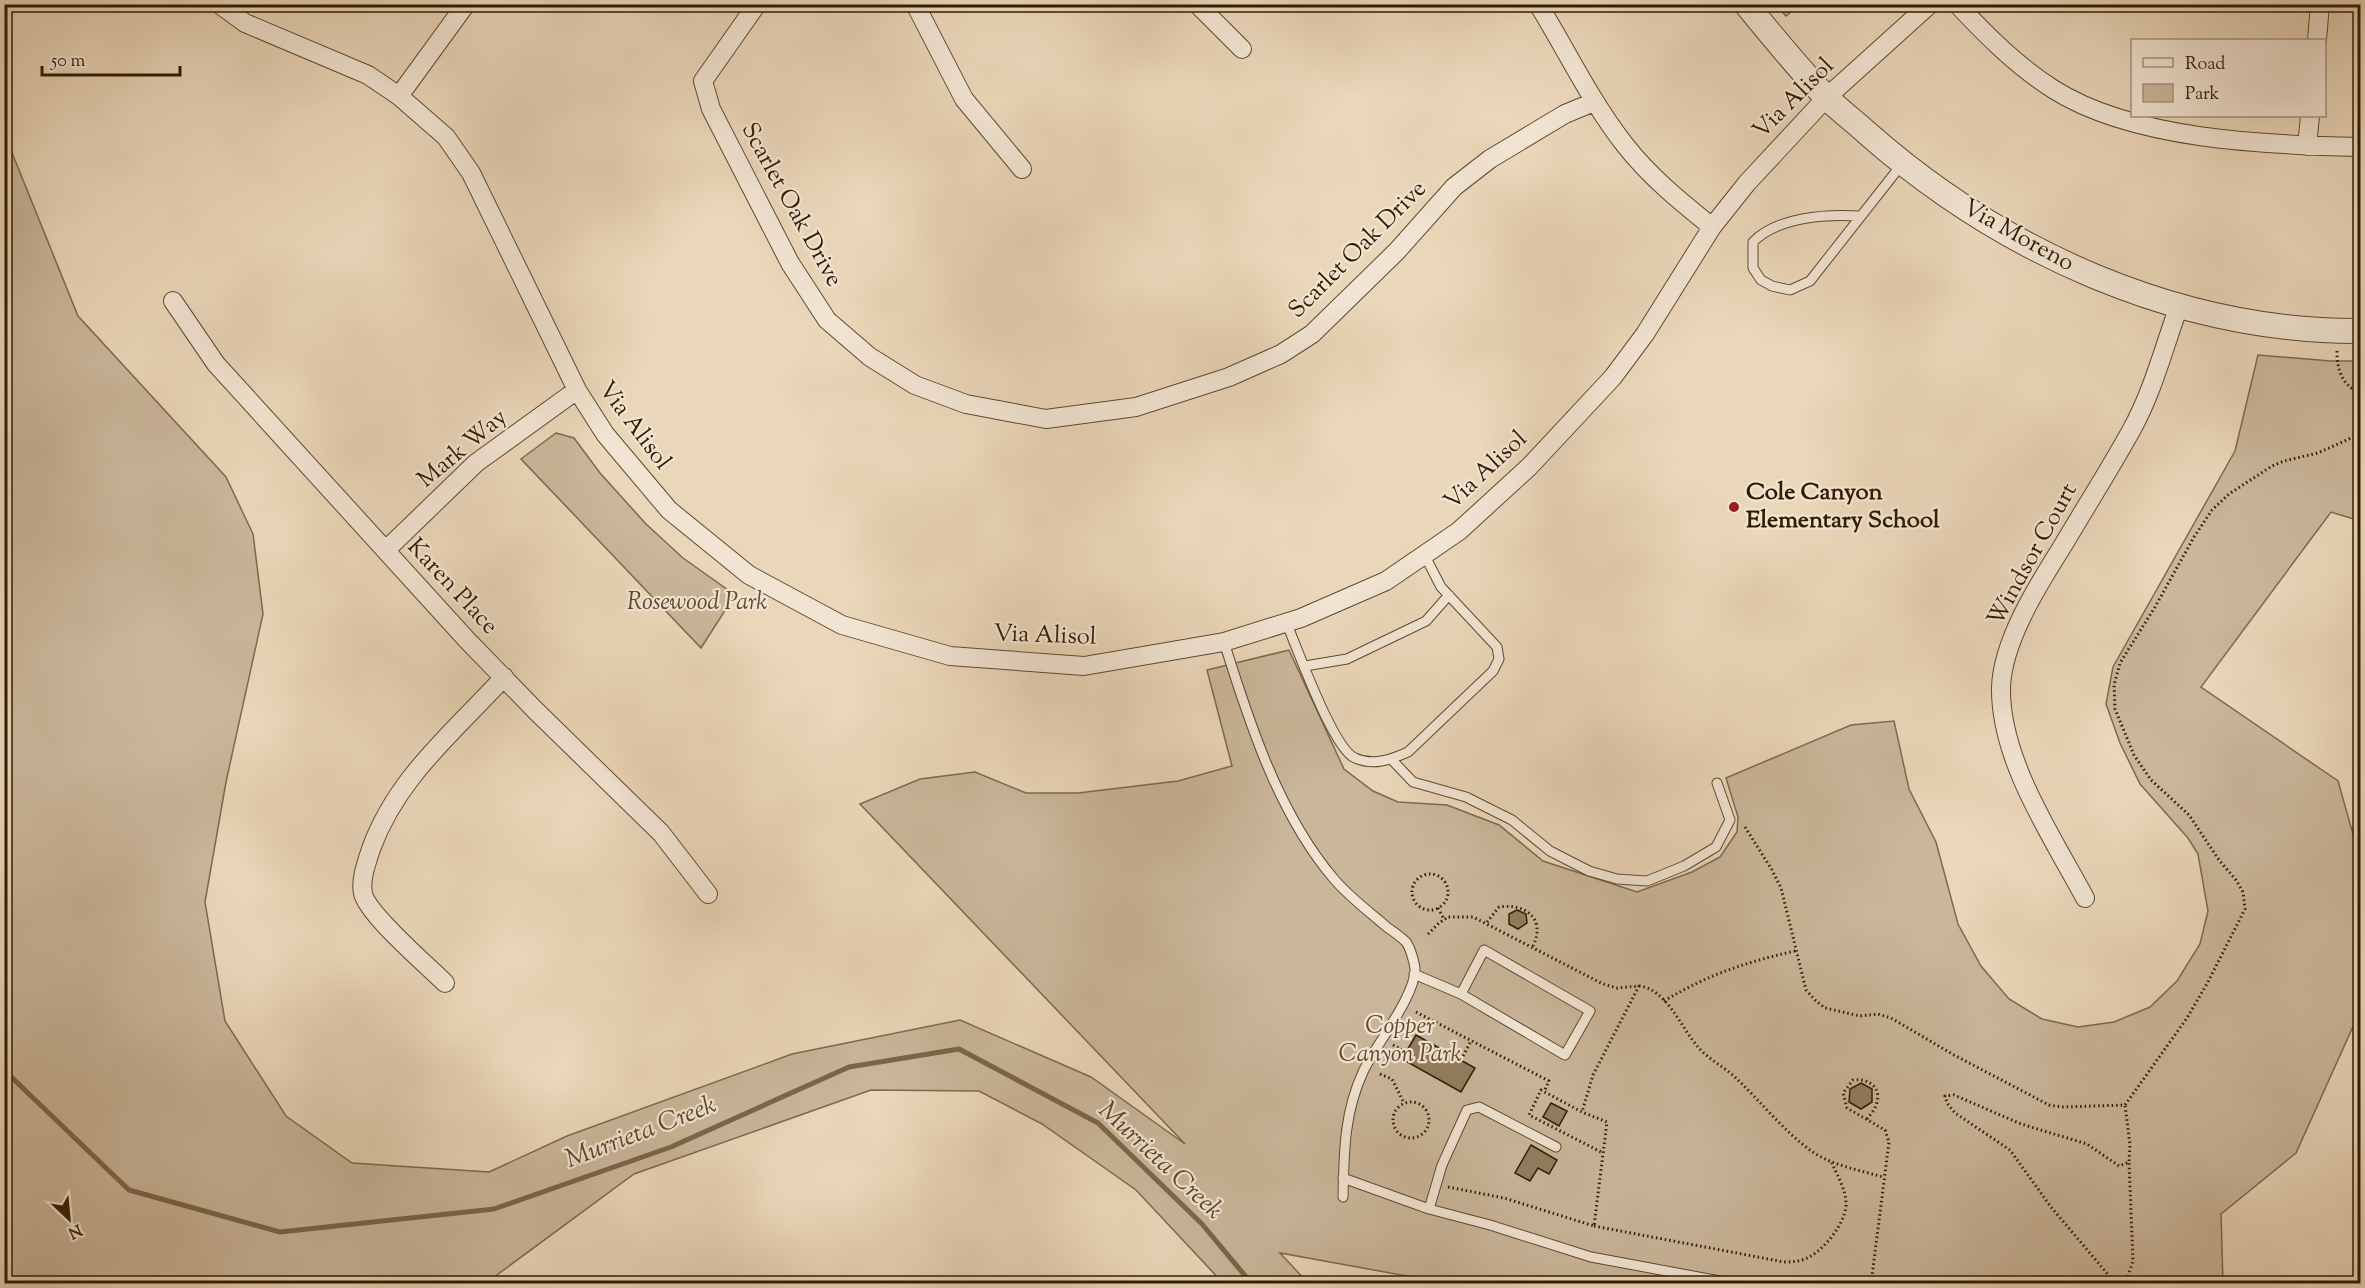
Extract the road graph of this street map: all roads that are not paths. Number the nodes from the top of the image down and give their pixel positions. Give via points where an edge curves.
1 (219, 4) edge
2 (466, 4) edge
3 (757, 4) edge
4 (915, 4) edge
5 (1197, 4) edge
6 (1538, 4) edge
7 (1746, 4) edge
8 (1930, 4) edge
9 (1958, 4) edge
10 (2320, 4) edge
11 (2317, 39) edge
12 (1242, 49) dead end
13 (399, 96) junction
14 (1827, 98) junction
15 (1594, 102) junction
16 (2310, 117) edge
17 (2307, 146) junction
18 (2361, 147) edge
19 (1902, 164) junction
20 (1022, 169) dead end
21 (1859, 216) junction
22 (1712, 227) junction
23 (173, 301) dead end
24 (2179, 306) junction
25 (2361, 331) edge
26 (577, 390) junction
27 (386, 550) junction
28 (1424, 554) junction
29 (1449, 595) junction
30 (1286, 622) junction
31 (1224, 642) junction
32 (1305, 666) junction
33 (504, 677) junction
34 (1391, 759) junction
35 (1717, 783) dead end
36 (708, 894) dead end
37 (2085, 898) dead end
38 (1414, 974) junction
39 (446, 983) dead end
40 (1461, 994) junction
41 (1556, 1147) dead end
42 (1343, 1178) junction
43 (1343, 1197) dead end
44 (1429, 1209) junction
45 (1737, 1284) edge

1 - 13 street, Via Alisol via 245,23 368,75
2 - 13 street
3 - 15 street, Scarlet Oak Drive via 703,81 711,109 790,264 826,320 870,357 915,385 966,404 1046,419 1136,407 1229,377 1281,354 1312,334 1397,251 1454,187 1490,159 1565,114
4 - 20 street via 964,99
5 - 12 street
6 - 15 street
7 - 14 street, Via Moreno
8 - 14 street, Via Alisol
9 - 17 street via 2016,63 2054,90 2114,117 2170,132
10 - 11 street
13 - 26 street, Via Alisol via 446,137 471,173
14 - 19 street, Via Moreno
14 - 22 street, Via Alisol via 1747,183
15 - 22 street via 1649,173
16 - 17 street
17 - 18 street
19 - 21 lane
19 - 24 street, Via Moreno via 2010,236 2116,286
21 - 21 lane via 1827,214 1762,232 1753,242 1753,268 1761,280 1772,286 1790,290 1810,281
22 - 28 street, Via Alisol via 1645,334 1613,377 1529,466 1459,531
23 - 27 street, Karen Place via 216,364
24 - 25 street, Via Moreno via 2287,327
24 - 37 street, Windsor Court via 2146,403 2038,585 2018,625 2001,687 2012,752
26 - 27 street, Mark Way via 476,463
26 - 31 street, Via Alisol via 605,434 669,510 749,575 842,625 950,656 1084,666
27 - 33 street, Karen Place
28 - 29 lane
28 - 30 street, Via Alisol via 1386,580
29 - 32 lane via 1426,621 1347,659
29 - 34 lane via 1497,647 1499,659 1493,671 1425,737 1408,752
30 - 31 street, Via Alisol
30 - 32 lane
31 - 38 lane via 1247,718 1300,831 1334,879 1407,943
32 - 34 lane via 1326,718 1352,757 1372,763
33 - 36 street, Karen Place via 662,833
33 - 39 street via 399,792 380,825 364,869 363,894 372,912
34 - 35 lane via 1413,782 1466,797 1512,820 1550,851 1589,871 1617,879 1647,881 1716,847 1730,820
38 - 40 lane
38 - 42 lane via 1410,990 1363,1072 1349,1108
40 - 40 lane via 1565,1055 1590,1011 1484,950
41 - 44 lane via 1479,1107 1467,1110 1442,1165
42 - 43 lane
42 - 44 lane
44 - 45 lane via 1591,1257

